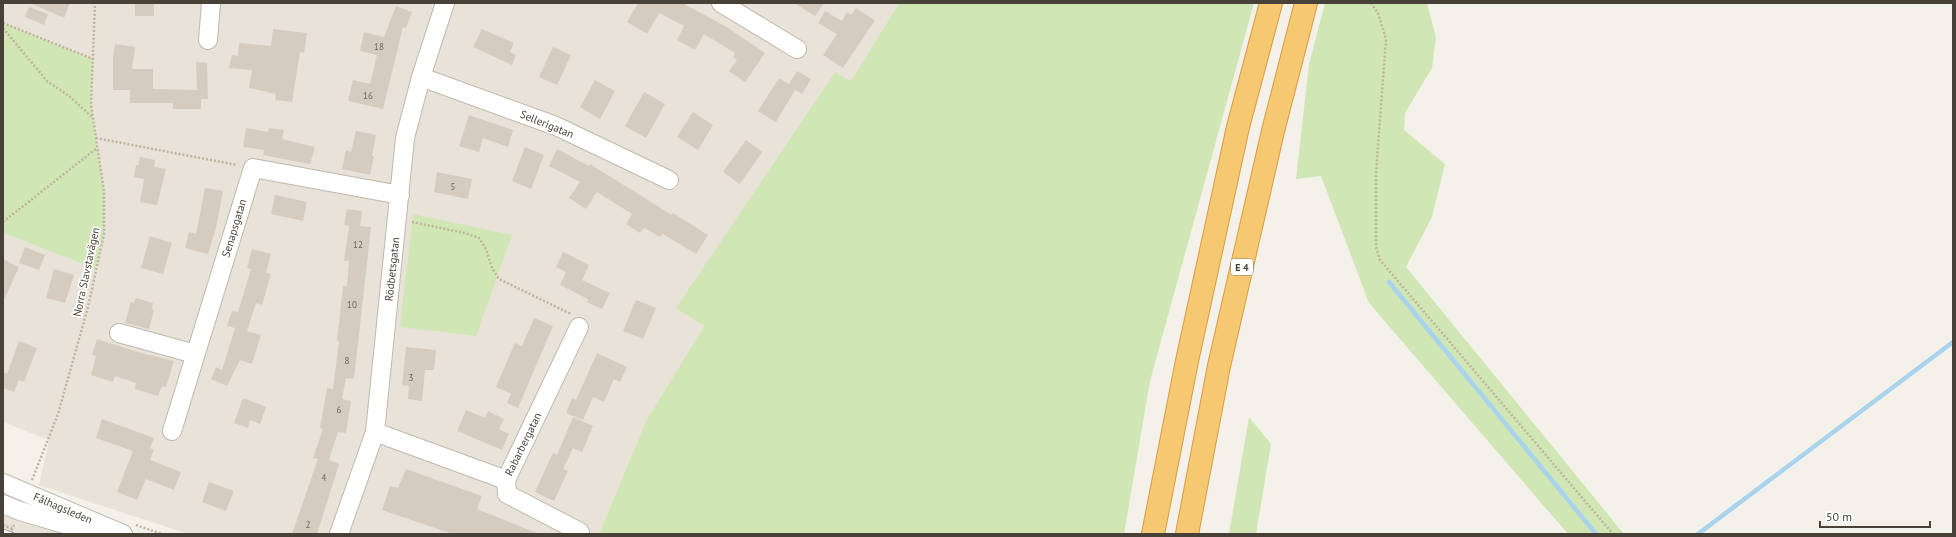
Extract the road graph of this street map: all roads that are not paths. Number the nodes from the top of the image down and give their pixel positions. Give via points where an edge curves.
1 (212, 3) edge
2 (446, 3) edge
3 (721, 3) edge
4 (1271, 3) edge
5 (1306, 3) edge
6 (208, 40) dead end
7 (797, 49) dead end
8 (421, 77) junction
9 (669, 180) dead end
10 (400, 195) junction
11 (579, 327) road end
12 (120, 333) dead end
13 (195, 354) junction
14 (172, 431) dead end
15 (375, 432) junction
16 (506, 480) junction
17 (3, 483) edge
18 (3, 504) edge
19 (580, 532) dead end
20 (98, 534) edge
21 (123, 534) edge
22 (339, 534) edge
23 (1153, 534) edge
24 (1187, 534) edge

1 - 6 street
2 - 8 street, Rödbetsgatan
3 - 7 street
4 - 23 highway via 1238,127 1187,361
5 - 24 highway, E 4 via 1273,131 1221,358
8 - 9 street, Sellerigatan via 556,126
8 - 10 street, Rödbetsgatan via 405,138
10 - 13 street, Senapsgatan via 253,168
10 - 15 street, Rödbetsgatan
11 - 16 street, Rabarbergatan
12 - 13 street
13 - 14 street, Senapsgatan
15 - 16 street, Rabarbergatan
15 - 22 street, Rödbetsgatan
16 - 19 street via 507,494
17 - 21 street, Fålhagsleden
18 - 20 street, Fålhagsleden

